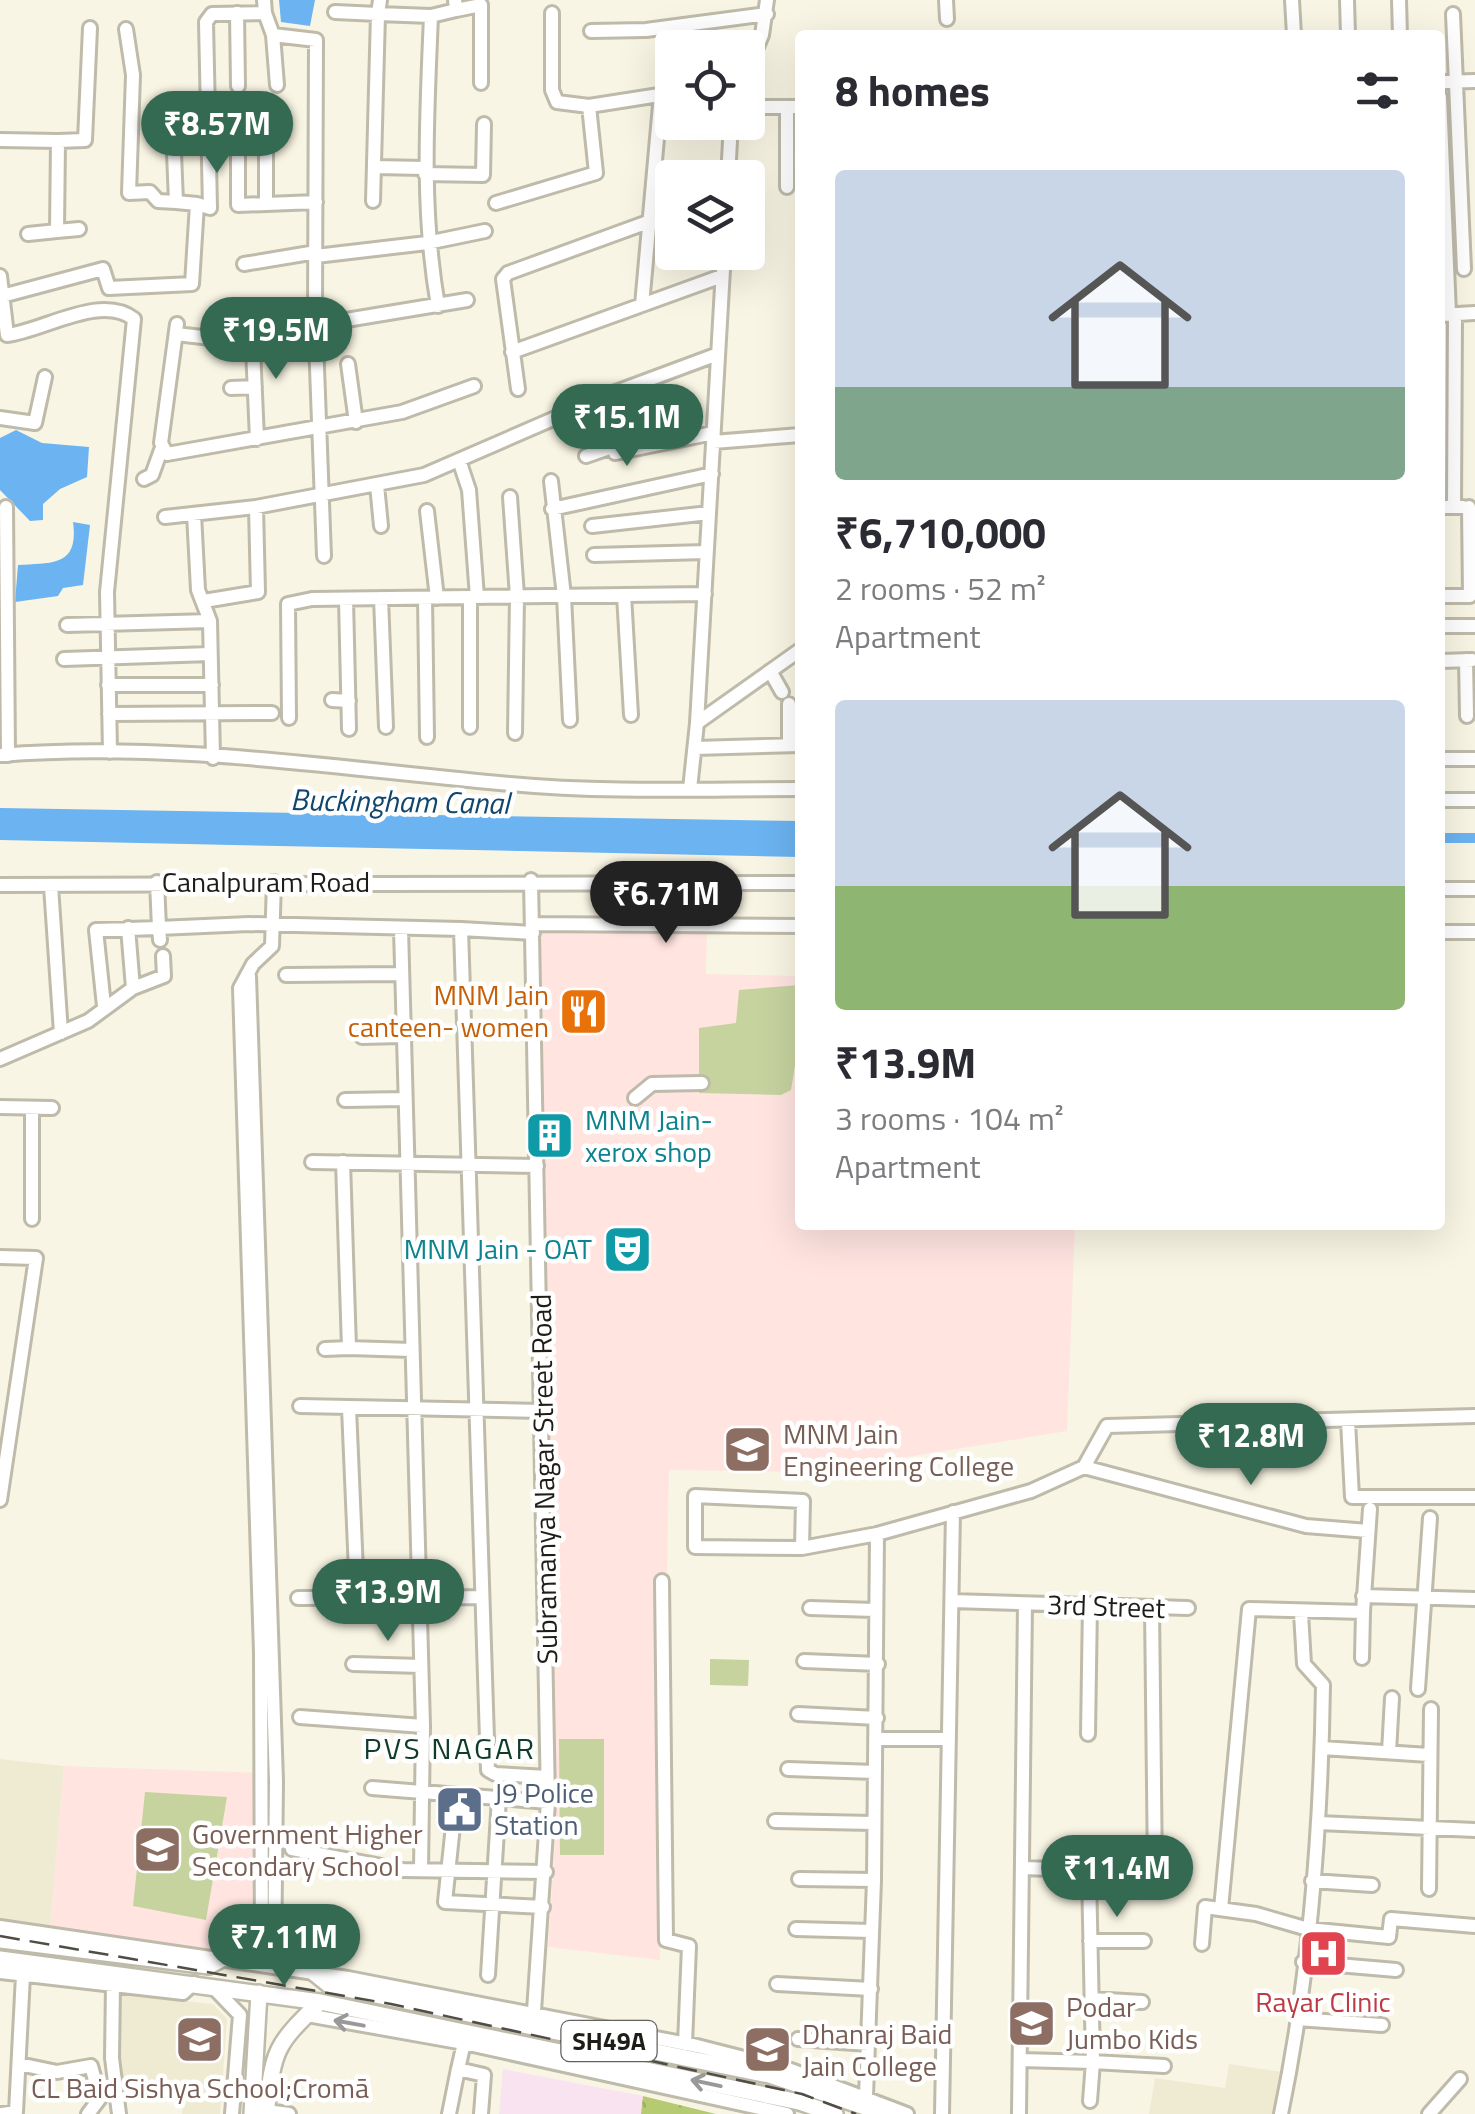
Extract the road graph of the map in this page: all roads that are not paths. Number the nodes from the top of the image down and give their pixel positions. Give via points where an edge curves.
1 (946, 0) edge
2 (1292, 0) edge
3 (1346, 0) edge
4 (1399, 0) edge
5 (455, 5) edge
6 (264, 7) edge
7 (379, 7) edge
8 (767, 7) edge
9 (334, 12) dead end
10 (552, 13) dead end
11 (237, 14) junction
12 (1454, 14) dead end
13 (431, 16) junction
14 (947, 20) dead end
15 (90, 28) dead end
16 (126, 29) dead end
17 (1294, 30) edge
18 (1348, 30) edge
19 (1400, 30) edge
20 (591, 31) dead end
21 (273, 36) junction
22 (1475, 81) edge
23 (1445, 82) edge
24 (1457, 82) junction
25 (480, 83) dead end
26 (238, 86) dead end
27 (277, 86) dead end
28 (655, 95) edge
29 (588, 106) junction
30 (765, 107) edge
31 (794, 107) edge
32 (484, 124) dead end
33 (208, 126) junction
34 (266, 138) dead end
35 (0, 140) edge
36 (660, 140) edge
37 (58, 141) junction
38 (238, 145) dead end
39 (374, 168) junction
40 (425, 171) junction
41 (787, 187) dead end
42 (1468, 197) edge
43 (373, 201) dead end
44 (176, 202) junction
45 (316, 202) junction
46 (496, 203) dead end
47 (197, 204) junction
48 (266, 204) junction
49 (648, 222) junction
50 (80, 229) dead end
51 (57, 231) junction
52 (485, 231) dead end
53 (1445, 233) edge
54 (28, 234) dead end
55 (427, 243) junction
56 (316, 254) junction
57 (244, 264) dead end
58 (1464, 269) dead end
59 (722, 270) edge
60 (0, 276) edge
61 (722, 276) junction
62 (2, 296) edge
63 (467, 300) dead end
64 (642, 305) junction
65 (438, 306) junction
66 (1475, 313) edge
67 (1448, 314) edge
68 (316, 325) junction
69 (252, 326) dead end
70 (228, 340) dead end
71 (512, 352) junction
72 (718, 354) junction
73 (348, 364) dead end
74 (45, 377) dead end
75 (474, 386) dead end
76 (231, 388) dead end
77 (255, 388) junction
78 (518, 389) dead end
79 (0, 418) edge
80 (356, 422) junction
81 (317, 429) junction
82 (795, 435) edge
83 (713, 438) junction
84 (257, 439) junction
85 (161, 450) junction
86 (586, 456) dead end
87 (459, 460) junction
88 (712, 474) junction
89 (144, 480) dead end
90 (550, 481) dead end
91 (378, 485) junction
92 (320, 495) junction
93 (510, 497) dead end
94 (6, 507) dead end
95 (256, 507) junction
96 (1460, 507) edge
97 (552, 509) junction
98 (427, 511) dead end
99 (708, 513) junction
100 (194, 514) junction
101 (165, 517) dead end
102 (381, 526) dead end
103 (592, 526) dead end
104 (706, 552) junction
105 (594, 555) dead end
106 (324, 556) dead end
107 (705, 594) junction
108 (624, 595) junction
109 (518, 596) junction
110 (564, 596) junction
111 (1445, 596) edge
112 (474, 597) junction
113 (381, 598) junction
114 (431, 598) junction
115 (346, 599) junction
116 (204, 601) junction
117 (210, 621) junction
118 (108, 624) junction
119 (67, 625) dead end
120 (1445, 626) edge
121 (1475, 626) edge
122 (210, 654) junction
123 (108, 658) junction
124 (795, 658) edge
125 (64, 659) dead end
126 (1471, 660) edge
127 (1445, 661) edge
128 (770, 672) junction
129 (212, 685) junction
130 (108, 686) junction
131 (332, 700) dead end
132 (349, 701) junction
133 (272, 712) dead end
134 (109, 714) junction
135 (214, 714) junction
136 (631, 715) dead end
137 (1467, 716) dead end
138 (289, 718) dead end
139 (570, 720) dead end
140 (698, 723) junction
141 (470, 727) dead end
142 (386, 728) dead end
143 (349, 729) dead end
144 (515, 733) dead end
145 (427, 737) dead end
146 (794, 745) edge
147 (694, 748) junction
148 (110, 752) junction
149 (4, 755) edge
150 (213, 758) junction
151 (1445, 759) edge
152 (1475, 759) edge
153 (795, 788) edge
154 (690, 789) junction
155 (1445, 800) edge
156 (1475, 800) edge
157 (531, 880) junction
158 (157, 882) junction
159 (274, 882) junction
160 (795, 883) edge
161 (0, 885) edge
162 (51, 886) junction
163 (1445, 889) edge
164 (1475, 889) edge
165 (272, 926) junction
166 (795, 926) edge
167 (128, 928) junction
168 (533, 928) junction
169 (401, 929) junction
170 (461, 929) junction
171 (1445, 932) edge
172 (1475, 932) edge
173 (159, 934) junction
174 (163, 956) dead end
175 (399, 974) junction
176 (286, 975) dead end
177 (134, 988) junction
178 (104, 1006) junction
179 (61, 1033) junction
180 (362, 1036) dead end
181 (402, 1036) junction
182 (0, 1059) edge
183 (702, 1083) dead end
184 (404, 1098) junction
185 (635, 1098) dead end
186 (345, 1100) dead end
187 (0, 1107) edge
188 (32, 1108) junction
189 (52, 1108) dead end
190 (312, 1162) dead end
191 (343, 1162) junction
192 (406, 1165) junction
193 (469, 1165) junction
194 (537, 1166) junction
195 (32, 1219) dead end
196 (0, 1257) edge
197 (325, 1348) dead end
198 (349, 1348) junction
199 (412, 1350) junction
200 (300, 1406) dead end
201 (350, 1408) junction
202 (414, 1411) junction
203 (476, 1411) junction
204 (542, 1411) junction
205 (1475, 1416) edge
206 (1348, 1421) junction
207 (1084, 1467) junction
208 (1475, 1497) edge
209 (0, 1500) edge
210 (1370, 1509) dead end
211 (954, 1512) junction
212 (1430, 1518) dead end
213 (1368, 1531) junction
214 (877, 1534) junction
215 (802, 1548) junction
216 (662, 1581) dead end
217 (356, 1596) junction
218 (1363, 1596) junction
219 (419, 1597) junction
220 (298, 1598) dead end
221 (482, 1598) junction
222 (1425, 1598) junction
223 (1475, 1599) edge
224 (952, 1601) junction
225 (1025, 1604) junction
226 (1090, 1604) junction
227 (1152, 1606) junction
228 (810, 1608) dead end
229 (1188, 1608) dead end
230 (875, 1610) junction
231 (1362, 1612) junction
232 (1301, 1613) junction
233 (1362, 1658) dead end
234 (804, 1661) dead end
235 (353, 1664) dead end
236 (878, 1664) junction
237 (421, 1666) junction
238 (1418, 1689) dead end
239 (1392, 1698) dead end
240 (1430, 1709) dead end
241 (798, 1714) dead end
242 (300, 1717) dead end
243 (876, 1718) junction
244 (423, 1726) junction
245 (1088, 1734) dead end
246 (876, 1739) junction
247 (949, 1739) junction
248 (1322, 1748) junction
249 (1389, 1752) junction
250 (1429, 1755) junction
251 (788, 1769) dead end
252 (875, 1772) junction
253 (547, 1777) junction
254 (372, 1788) dead end
255 (424, 1794) junction
256 (456, 1796) junction
257 (499, 1798) junction
258 (548, 1802) junction
259 (775, 1822) dead end
260 (874, 1822) junction
261 (1319, 1822) junction
262 (1430, 1827) junction
263 (1475, 1830) edge
264 (292, 1849) dead end
265 (450, 1868) junction
266 (1024, 1868) junction
267 (421, 1870) junction
268 (495, 1871) junction
269 (546, 1872) junction
270 (1090, 1874) junction
271 (798, 1879) dead end
272 (874, 1880) junction
273 (1312, 1881) junction
274 (1372, 1885) dead end
275 (1429, 1889) dead end
276 (493, 1903) junction
277 (543, 1906) junction
278 (1221, 1909) junction
279 (1475, 1926) edge
280 (0, 1927) edge
281 (796, 1929) dead end
282 (1308, 1929) junction
283 (872, 1931) junction
284 (0, 1940) edge
285 (1090, 1941) junction
286 (1144, 1941) dead end
287 (1202, 1944) dead end
288 (0, 1958) edge
289 (224, 1958) junction
290 (1303, 1962) junction
291 (268, 1966) junction
292 (1396, 1970) dead end
293 (0, 1972) edge
294 (314, 1973) junction
295 (488, 1974) dead end
296 (23, 1975) junction
297 (113, 1984) junction
298 (203, 1984) junction
299 (777, 1984) dead end
300 (870, 1989) junction
301 (259, 1992) junction
302 (1092, 1999) junction
303 (320, 2002) junction
304 (1142, 2002) dead end
305 (306, 2015) junction
306 (1296, 2019) junction
307 (535, 2022) junction
308 (1382, 2025) dead end
309 (798, 2038) dead end
310 (464, 2043) junction
311 (684, 2044) junction
312 (869, 2044) junction
313 (1020, 2060) junction
314 (1093, 2062) junction
315 (18, 2064) junction
316 (1164, 2066) dead end
317 (458, 2068) junction
318 (1460, 2079) dead end
319 (866, 2096) junction
320 (1090, 2101) dead end
321 (12, 2113) edge
322 (271, 2113) edge
323 (88, 2114) edge
324 (120, 2114) edge
325 (232, 2114) edge
326 (449, 2114) edge
327 (482, 2114) edge
328 (787, 2114) edge
329 (834, 2114) edge
330 (886, 2114) edge
331 (907, 2114) edge
332 (942, 2114) edge
333 (1020, 2114) edge
334 (1282, 2114) edge
335 (1428, 2114) edge

1 - 14 street
2 - 17 street
3 - 18 street
4 - 19 street
5 - 13 street
5 - 25 street via 482,5
6 - 11 street
6 - 21 street
7 - 9 street
7 - 13 street
7 - 39 street
8 - 20 street via 646,30
10 - 29 street via 553,98
11 - 26 street
11 - 33 street via 212,14 206,22
12 - 24 street
13 - 40 street
15 - 37 street via 85,140
16 - 44 street via 133,75 129,193
21 - 27 street
21 - 45 street via 316,40
22 - 24 street
23 - 24 street
24 - 42 street
28 - 29 street
29 - 46 street via 596,173
30 - 31 street
31 - 41 street
32 - 40 street via 483,175
33 - 44 street via 172,128
33 - 47 street via 210,208
34 - 48 street
35 - 37 street
36 - 49 street
37 - 51 street
38 - 48 street via 238,206
39 - 40 street
39 - 43 street
40 - 55 street
42 - 58 street
44 - 47 street
45 - 48 street
45 - 56 street
47 - 62 street via 192,284 109,288 102,269
49 - 64 street
49 - 71 street via 508,273 503,280
50 - 51 street
51 - 54 street
52 - 55 street
53 - 67 street
55 - 56 street
55 - 65 street
56 - 57 street
56 - 68 street
59 - 61 street
60 - 62 street
61 - 64 street
61 - 72 street
62 - 118 street via 7,336 78,314 115,312 134,319
63 - 65 street
64 - 71 street
65 - 68 street
66 - 67 street
67 - 96 street
68 - 81 street
69 - 77 street
70 - 85 street via 176,329
71 - 78 street
72 - 83 street
72 - 87 street
73 - 80 street
74 - 79 street via 35,423
75 - 80 street
76 - 77 street
77 - 84 street
80 - 81 street
81 - 84 street
81 - 92 street
82 - 83 street
83 - 86 street via 615,453 611,443
83 - 88 street
84 - 85 street
85 - 89 street
87 - 91 street
87 - 112 street via 469,490
88 - 97 street
88 - 99 street
90 - 97 street
91 - 92 street
91 - 102 street
92 - 95 street
92 - 106 street
93 - 109 street
94 - 149 street
95 - 100 street
95 - 116 street via 258,592
96 - 111 street via 1470,596
97 - 110 street
98 - 114 street
99 - 103 street
99 - 104 street
100 - 101 street
100 - 116 street
104 - 105 street
104 - 107 street
107 - 108 street
107 - 140 street
108 - 110 street
108 - 136 street
109 - 110 street
109 - 112 street
109 - 144 street
110 - 139 street
112 - 114 street
112 - 141 street
113 - 114 street
113 - 115 street
113 - 142 street
114 - 145 street
115 - 132 street
115 - 138 street via 288,604
116 - 117 street
117 - 118 street
117 - 122 street
118 - 119 street
118 - 123 street
120 - 121 street
122 - 123 street
122 - 129 street
123 - 125 street
123 - 130 street
124 - 128 street
126 - 127 street
126 - 137 street
128 - 140 street
128 - 146 street via 785,698
129 - 130 street
129 - 135 street
130 - 134 street
131 - 132 street
132 - 143 street
133 - 135 street
134 - 135 street
134 - 148 street
135 - 150 street
140 - 147 street
146 - 147 street
147 - 154 street
148 - 149 street
148 - 150 street
150 - 154 street via 549,787
151 - 152 street
153 - 154 street
155 - 156 street
157 - 159 street, Canalpuram Road
157 - 160 street, Canalpuram Road
157 - 168 street, Subramanya Nagar Street Road
158 - 159 street, Canalpuram Road
158 - 162 street, Canalpuram Road
158 - 173 street
159 - 165 street
161 - 162 street, Canalpuram Road
162 - 179 street
163 - 164 street
165 - 169 street
165 - 173 street
165 - 291 street via 272,946 240,988
166 - 168 street
167 - 173 street
167 - 177 street
167 - 178 street via 96,930
168 - 170 street
168 - 194 street, Subramanya Nagar Street Road
169 - 170 street
169 - 175 street
170 - 193 street
171 - 172 street
174 - 177 street via 164,976
175 - 176 street
175 - 181 street
177 - 178 street
178 - 179 street
179 - 182 street
180 - 181 street
181 - 184 street
183 - 185 street via 652,1084
184 - 186 street
184 - 192 street
187 - 188 street
188 - 189 street
188 - 195 street
190 - 191 street
191 - 192 street
191 - 198 street
192 - 193 street
192 - 199 street
193 - 194 street
193 - 203 street
194 - 204 street, Subramanya Nagar Street Road
196 - 209 street via 36,1258
197 - 198 street
198 - 199 street
199 - 202 street
200 - 201 street
201 - 202 street
201 - 217 street
202 - 203 street
202 - 219 street
203 - 204 street
203 - 221 street
204 - 253 street, Subramanya Nagar Street Road
205 - 206 street
206 - 207 street via 1107,1426
206 - 208 street via 1352,1498
207 - 211 street
207 - 213 street via 1306,1526
210 - 213 street
211 - 214 street
211 - 224 street
212 - 222 street
213 - 218 street
214 - 215 street
214 - 230 street
215 - 215 street via 695,1547 695,1496 803,1501
216 - 311 street via 666,1940 689,1946
217 - 219 street
217 - 220 street
218 - 222 street
218 - 231 street
219 - 221 street
219 - 237 street
221 - 253 street via 488,1770
222 - 223 street
222 - 238 street
224 - 225 street, 3rd Street
224 - 247 street
225 - 226 street, 3rd Street
225 - 266 street
226 - 227 street, 3rd Street
226 - 245 street
227 - 229 street, 3rd Street
227 - 270 street via 1155,1873
228 - 230 street
230 - 236 street
231 - 232 street
231 - 233 street
232 - 248 street via 1304,1664 1322,1685
232 - 278 street via 1248,1610
234 - 236 street
235 - 237 street
236 - 243 street
237 - 244 street
239 - 249 street
240 - 250 street
241 - 243 street
242 - 244 street
243 - 246 street
244 - 255 street
246 - 247 street
246 - 252 street
247 - 332 street
248 - 249 street
248 - 261 street
249 - 250 street
250 - 262 street
251 - 252 street
252 - 260 street
253 - 258 street, Subramanya Nagar Street Road
254 - 255 street
255 - 256 street
255 - 267 street
256 - 257 street
256 - 265 street
257 - 258 street
257 - 268 street
258 - 269 street, Subramanya Nagar Street Road
259 - 260 street
260 - 272 street
261 - 262 street
261 - 273 street
262 - 263 street
262 - 275 street
264 - 267 street
265 - 267 street
265 - 268 street
265 - 276 street via 445,1902
266 - 270 street
266 - 313 street
268 - 269 street
268 - 276 street
269 - 277 street, Subramanya Nagar Street Road
270 - 285 street
271 - 272 street
272 - 283 street
273 - 274 street
273 - 282 street
276 - 277 street
276 - 295 street
277 - 307 street, Subramanya Nagar Street Road
278 - 282 street
278 - 287 street via 1205,1906
279 - 282 street via 1390,1919 1389,1937
280 - 289 street
281 - 283 street
282 - 290 street
283 - 300 street
284 - 289 main road via 209,1966
285 - 286 street
285 - 302 street
288 - 298 main road, SH49A
289 - 291 street
290 - 292 street
290 - 306 street
291 - 294 street
293 - 296 street
294 - 307 street
294 - 307 main road, SH49A via 329,1985
296 - 297 street
296 - 315 street
297 - 298 street via 182,1993
297 - 324 street
298 - 301 main road, SH49A
298 - 325 street via 240,2015
299 - 300 street
300 - 312 street
301 - 303 main road, SH49A
301 - 322 main road
302 - 304 street
302 - 314 street
303 - 305 main road
329 -> 303 main road, SH49A
310 -> 305 street
305 - 322 main road via 274,2052
306 - 308 street
306 - 334 street
307 - 311 street
307 - 330 main road, SH49A via 769,2074
309 - 312 street
310 - 317 street
310 - 328 street
311 - 319 street
312 - 319 street
313 - 314 street
313 - 333 street
314 - 316 street
314 - 320 street
315 - 321 street
315 - 323 street via 57,2072 91,2066 100,2098
317 - 326 street
317 - 327 street via 484,2075
318 - 335 street
319 - 331 street

